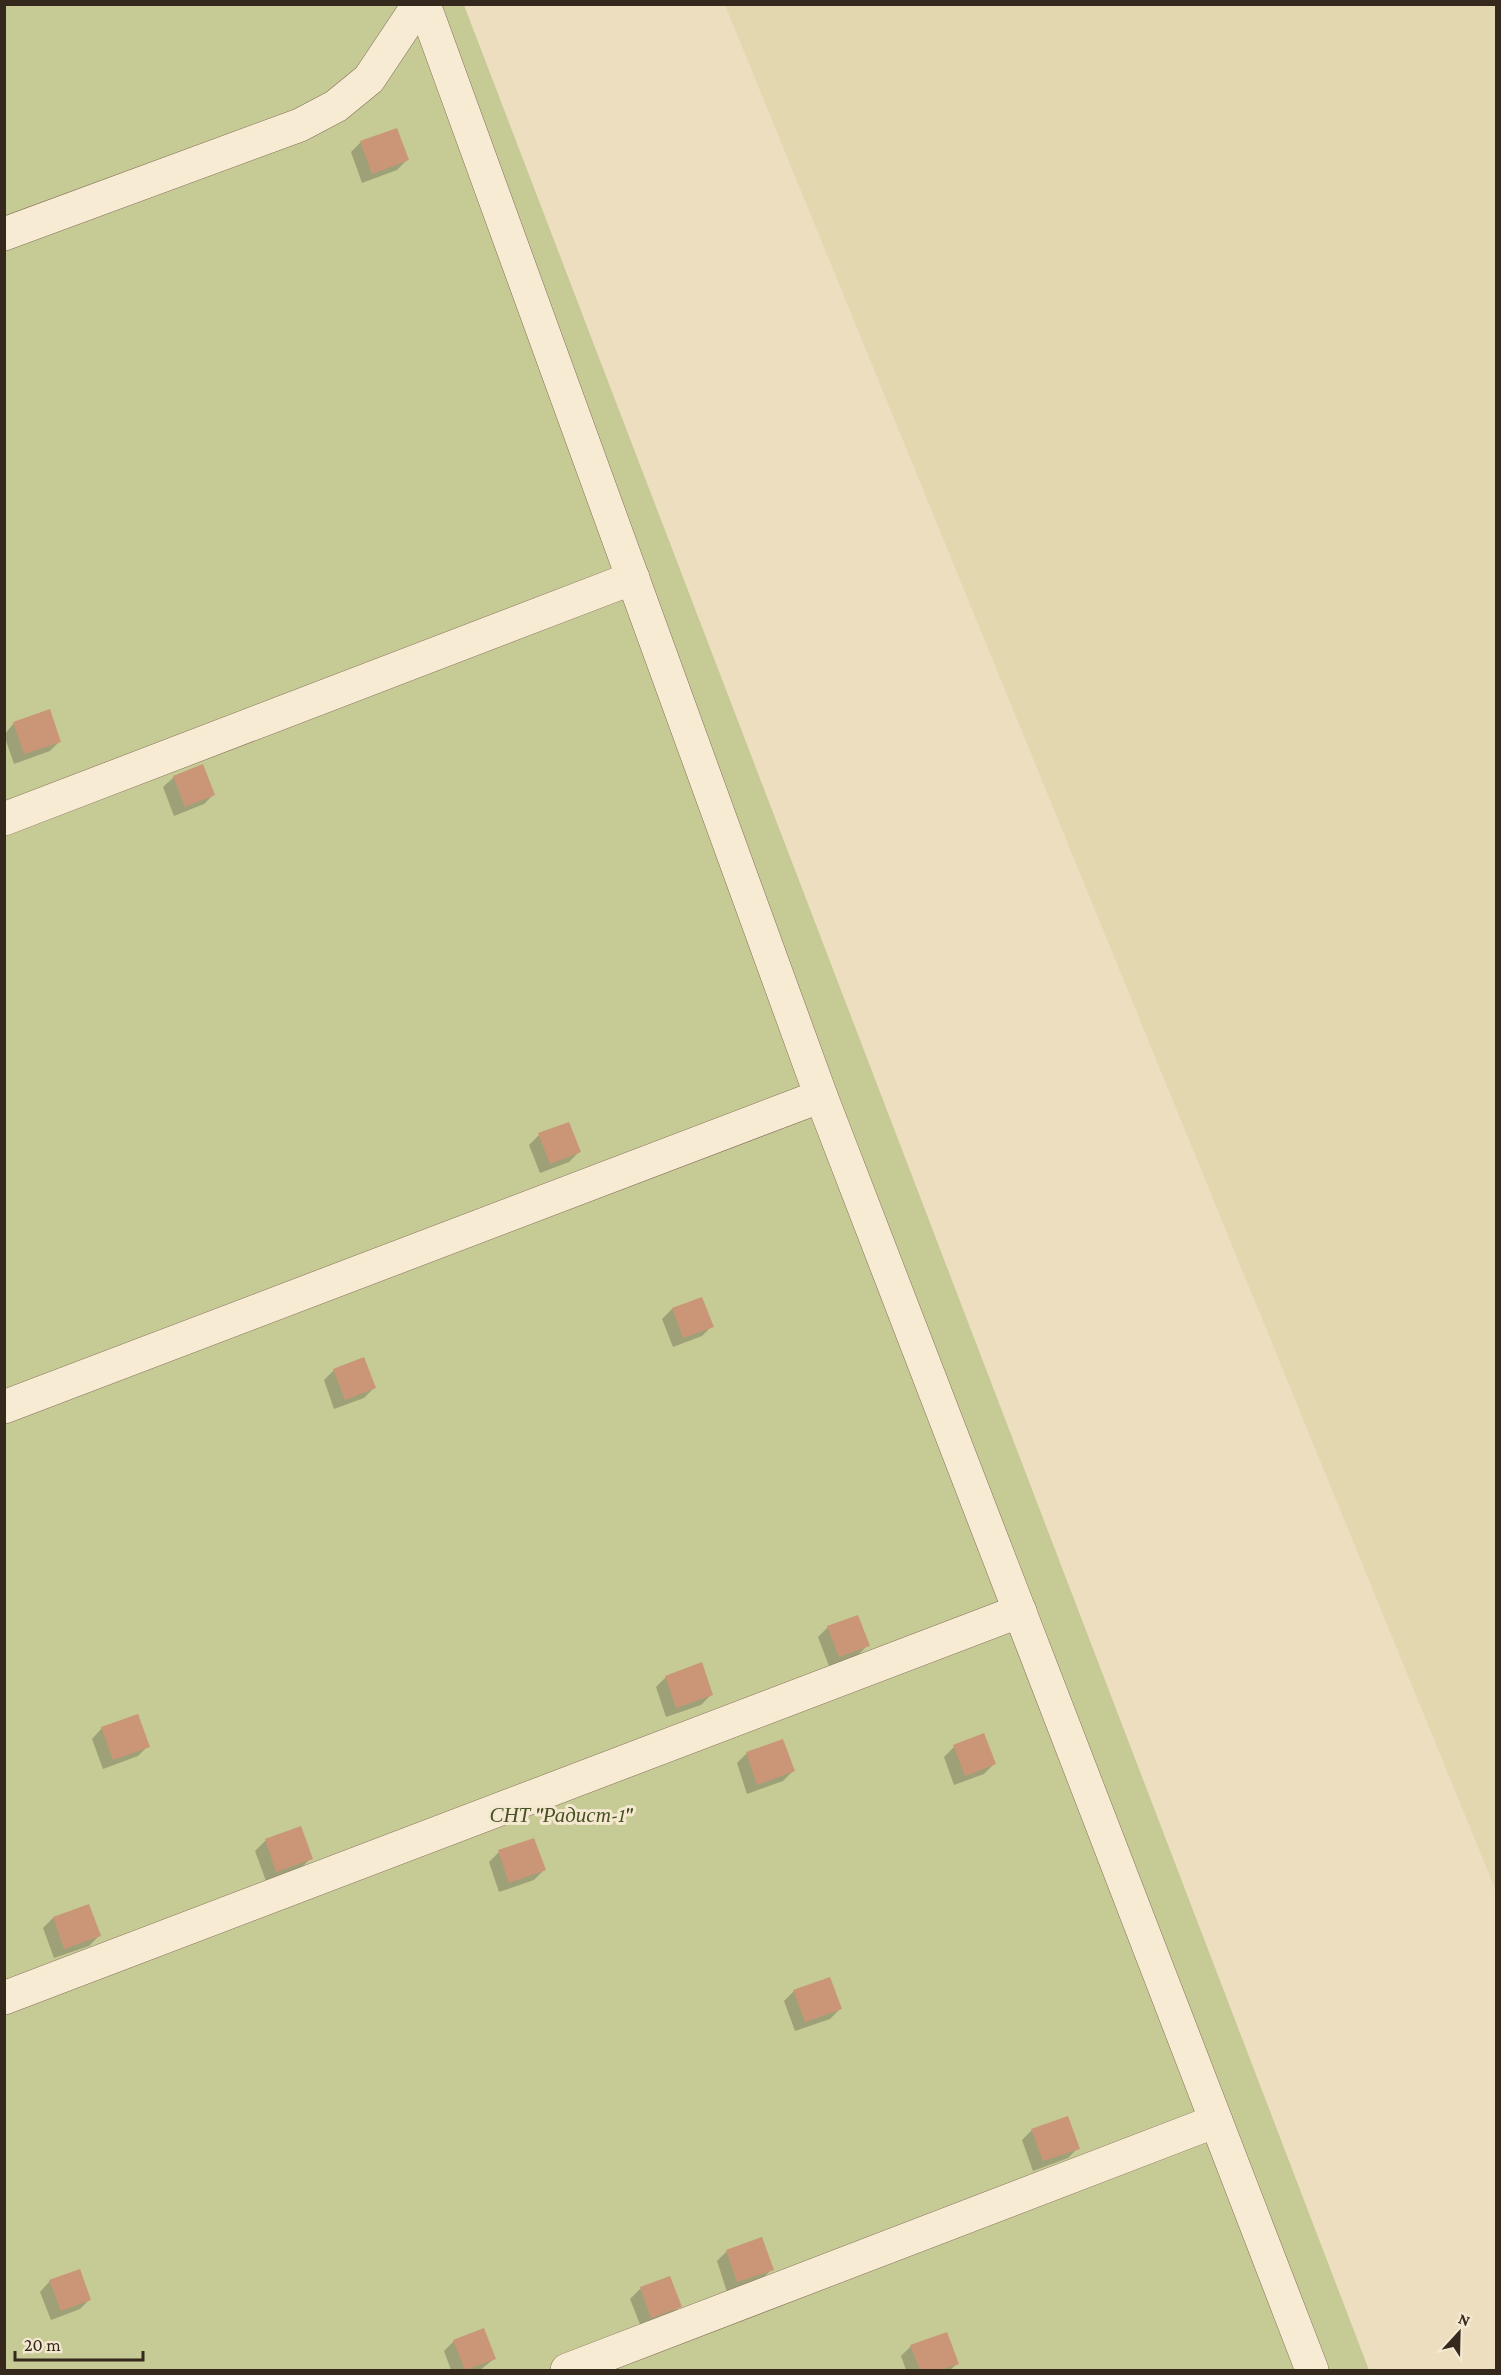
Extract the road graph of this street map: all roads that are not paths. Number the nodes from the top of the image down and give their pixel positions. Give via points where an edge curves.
1 (419, 4) edge
2 (424, 4) edge
3 (4, 234) edge
4 (633, 578) junction
5 (4, 819) edge
6 (821, 1096) junction
7 (4, 1407) edge
8 (1020, 1611) junction
9 (4, 1998) edge
10 (1216, 2121) junction
11 (567, 2370) edge
12 (1312, 2370) edge

1 - 3 street via 369,79 336,106 300,125
2 - 4 street
4 - 5 street
4 - 6 street
6 - 7 street
6 - 8 street
8 - 9 street
8 - 10 street
10 - 11 street
10 - 12 street

